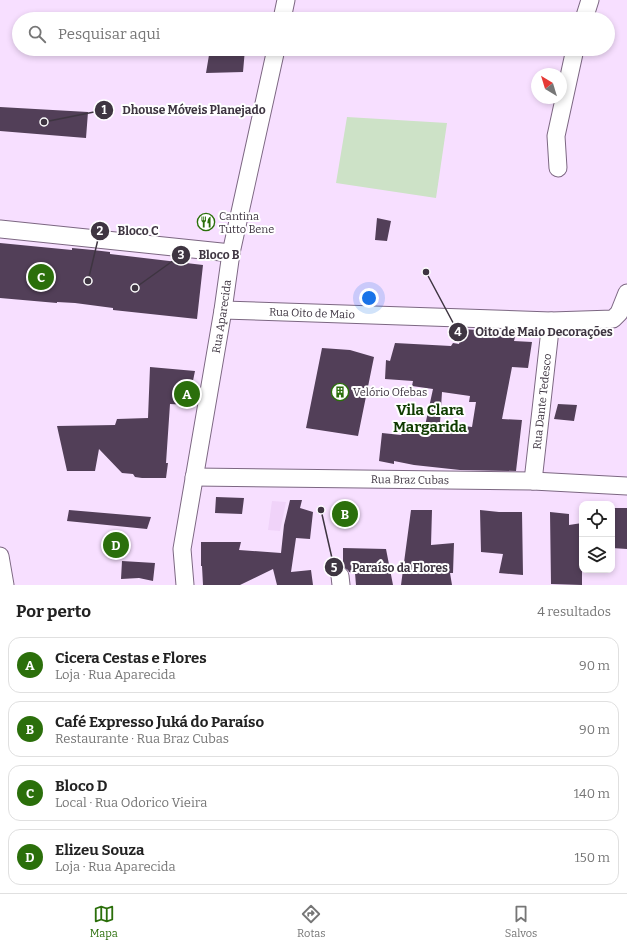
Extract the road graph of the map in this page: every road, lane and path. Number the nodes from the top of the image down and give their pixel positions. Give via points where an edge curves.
1 (286, 0) edge
2 (590, 0) edge
3 (283, 12) edge
4 (586, 12) edge
5 (274, 56) edge
6 (573, 56) edge
7 (558, 168) dead end
8 (0, 229) edge
9 (231, 253) junction
10 (627, 293) edge
11 (223, 310) junction
12 (550, 321) junction
13 (194, 477) junction
14 (533, 481) junction
15 (627, 486) edge
16 (0, 556) edge
17 (5, 585) edge
18 (185, 585) edge

1 - 3 street
2 - 4 street
5 - 9 street, Rua Aparecida
6 - 7 street via 556,136
8 - 9 street
9 - 11 street, Rua Aparecida
10 - 12 street, Rua Oito de Maio via 617,316 613,319
11 - 12 street, Rua Oito de Maio
11 - 13 street, Rua Aparecida
12 - 14 street, Rua Dante Tedesco
13 - 14 street, Rua Braz Cubas
13 - 18 street, Rua Aparecida via 182,549
14 - 15 street, Rua Braz Cubas
16 - 17 street

